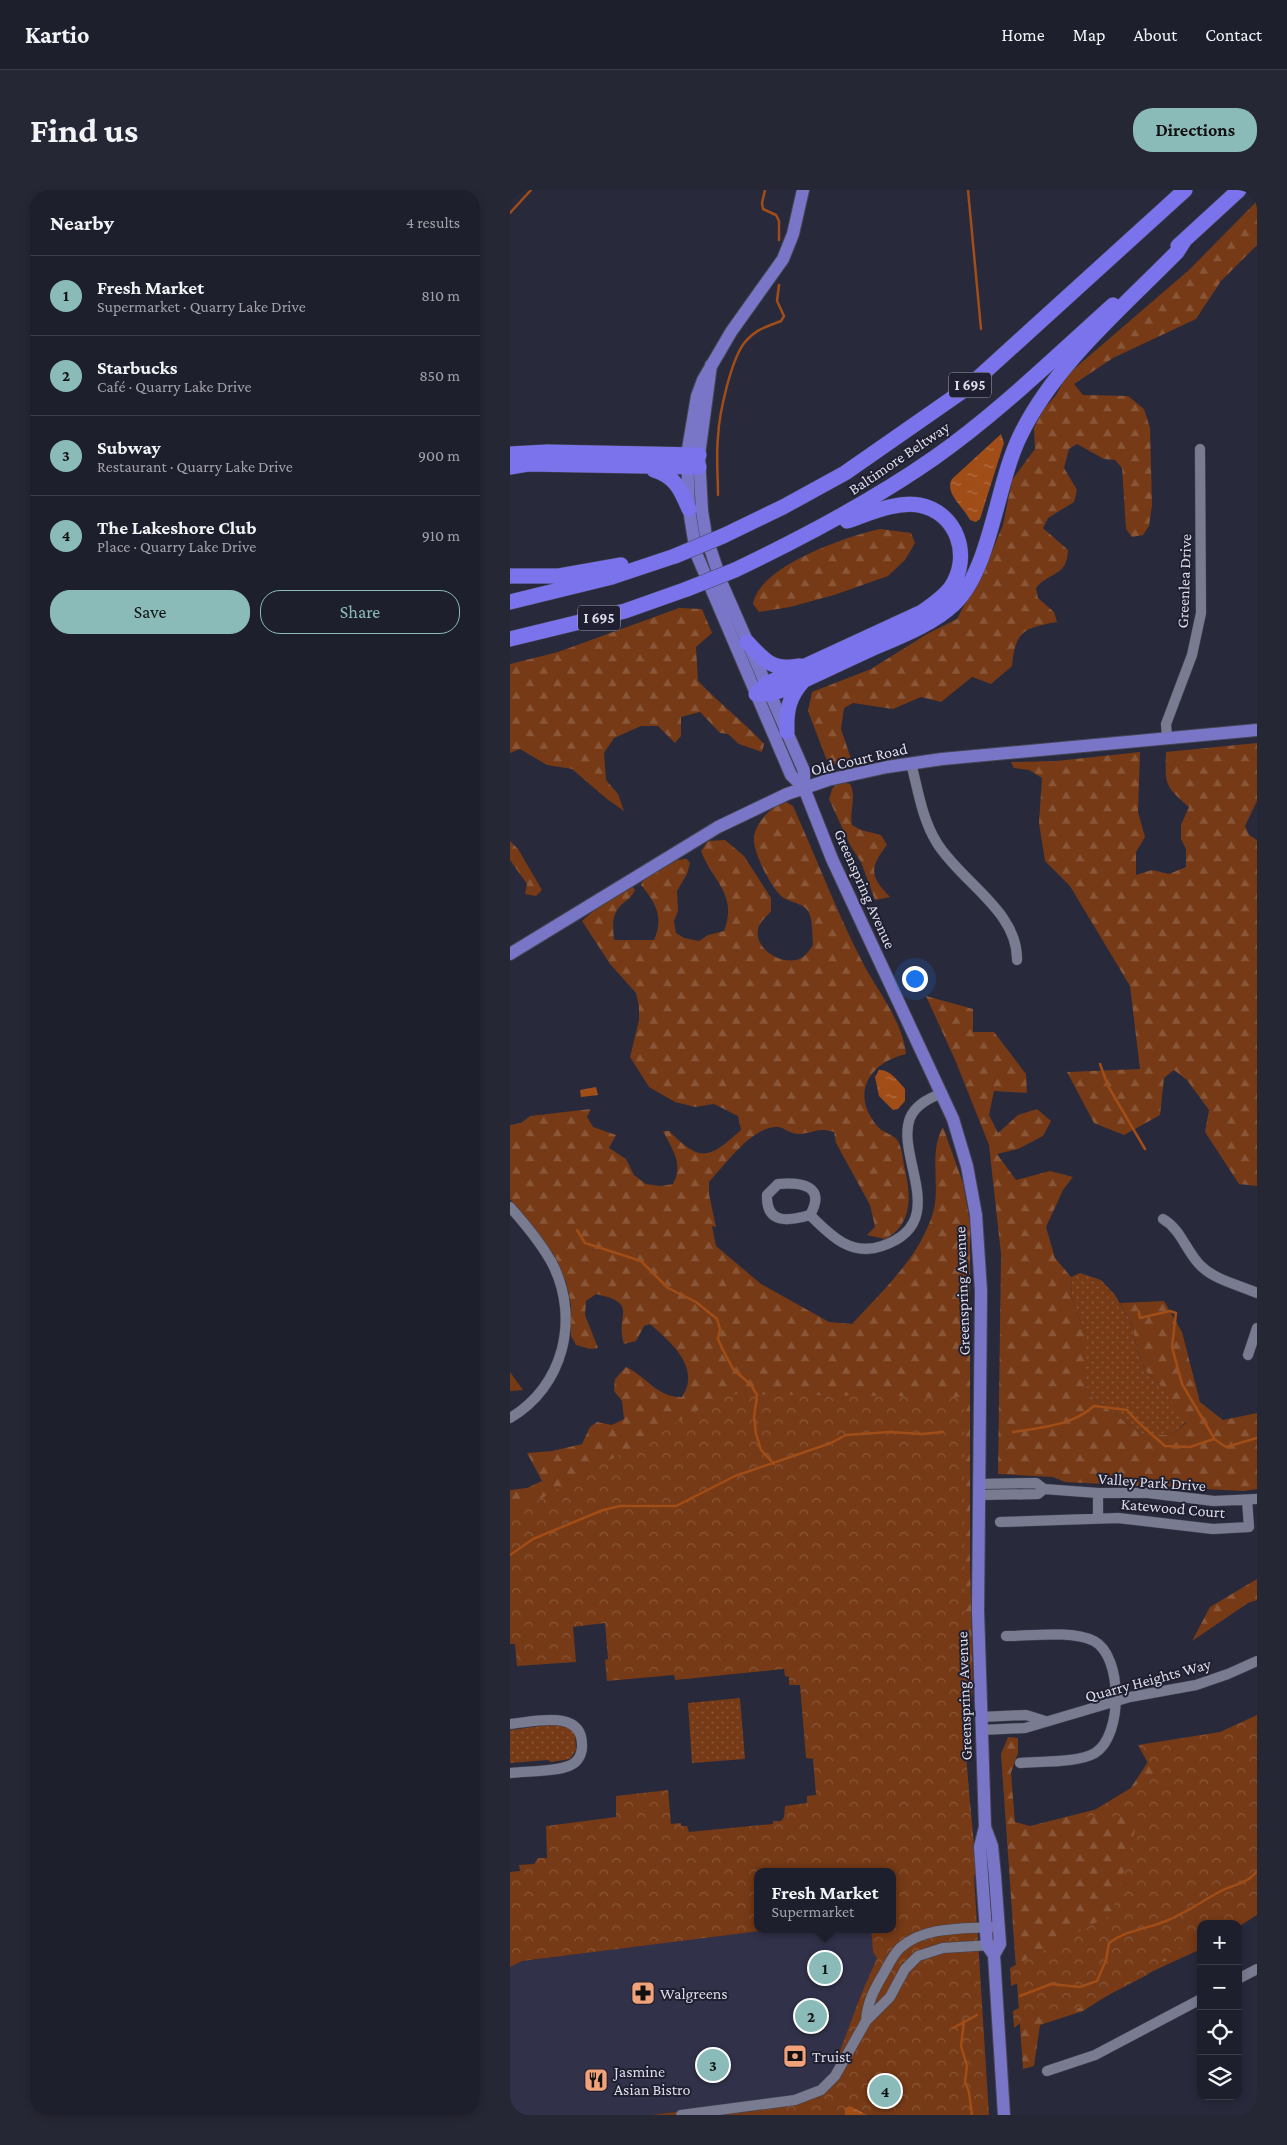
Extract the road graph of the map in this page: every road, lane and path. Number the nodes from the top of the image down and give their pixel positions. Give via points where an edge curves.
1 (803, 190) edge
2 (1185, 190) edge
3 (1239, 190) edge
4 (1184, 240) junction
5 (1200, 449) dead end
6 (510, 454) edge
7 (693, 461) junction
8 (510, 467) edge
9 (643, 467) junction
10 (689, 509) junction
11 (799, 539) junction
12 (674, 556) junction
13 (510, 576) edge
14 (510, 602) edge
15 (510, 639) edge
16 (748, 642) junction
17 (814, 663) junction
18 (804, 680) junction
19 (764, 691) junction
20 (1257, 730) edge
21 (787, 732) junction
22 (1167, 738) junction
23 (911, 763) junction
24 (804, 788) junction
25 (510, 954) edge
26 (1017, 960) dead end
27 (942, 1093) junction
28 (510, 1207) edge
29 (810, 1215) junction
30 (1163, 1219) dead end
31 (1257, 1293) edge
32 (1257, 1328) edge
33 (1248, 1355) dead end
34 (510, 1418) edge
35 (980, 1489) junction
36 (1098, 1493) junction
37 (1252, 1499) edge
38 (1098, 1518) junction
39 (1000, 1522) dead end
40 (1006, 1636) dead end
41 (1257, 1660) edge
42 (1114, 1702) junction
43 (510, 1724) edge
44 (981, 1724) junction
45 (1020, 1763) dead end
46 (510, 1773) edge
47 (992, 1927) junction
48 (994, 1948) junction
49 (1257, 1969) edge
50 (1242, 1977) edge
51 (1197, 2001) edge
52 (866, 2021) junction
53 (1047, 2071) dead end
54 (681, 2115) edge
55 (1004, 2115) edge

1 - 7 main road, Greenspring Avenue via 793,234 783,259 711,365
2 - 12 highway, Baltimore Beltway / I 695, bridge via 968,388 845,473 783,507
3 - 4 highway, Baltimore Beltway / I 695
4 - 11 highway, Baltimore Beltway / I 695 via 988,416 934,458 869,500
4 - 18 highway via 1177,252 1072,360 1031,415 1009,460 974,577 962,596 909,632
5 - 22 street, Greenlea Drive via 1200,618 1192,655 1166,724
6 - 7 highway via 547,452
7 - 9 highway
7 - 10 main road, Greenspring Avenue
7 - 16 main road, Greenspring Avenue via 706,536 719,577
8 - 9 highway via 528,464
9 - 10 highway via 671,477 679,486
10 - 19 main road, Greenspring Avenue via 696,553
11 - 15 highway, Baltimore Beltway / I 695, bridge via 687,590 625,611
11 - 17 highway via 878,511 902,505 920,505 937,512 949,523 957,535 962,556 953,584 932,604 908,619
12 - 13 highway via 559,576
12 - 14 highway, Baltimore Beltway / I 695 via 603,579
16 - 17 highway via 766,662 773,665 788,668
16 - 19 main road, Greenspring Avenue
17 - 19 highway
18 - 19 highway
18 - 21 highway via 789,700
19 - 21 main road, Greenspring Avenue
19 - 24 main road, Greenspring Avenue via 791,775
20 - 22 main road, Old Court Road
21 - 24 main road, Greenspring Avenue via 804,771
22 - 23 main road, Old Court Road
23 - 24 main road, Old Court Road via 844,776
23 - 26 street via 924,814 936,841 953,865 1010,926 1016,942
24 - 25 main road, Old Court Road via 718,827
24 - 27 main road, Greenspring Avenue via 842,881
27 - 29 street via 926,1100 910,1118 909,1143 918,1205 907,1231 890,1244 857,1249 841,1242
27 - 35 main road, Greenspring Avenue via 967,1166 978,1231 981,1291
28 - 34 street via 553,1266 564,1297 566,1330 560,1359 546,1386
29 - 29 street via 814,1209 814,1195 801,1182 778,1184 767,1195 768,1207 776,1218
30 - 31 street via 1175,1227 1202,1267
32 - 33 street
35 - 36 street, Valley Park Drive via 1038,1494 1044,1489
35 - 44 main road, Greenspring Avenue via 978,1611
36 - 37 street, Valley Park Drive via 1156,1494 1214,1501
36 - 38 street, Katewood Court
37 - 38 street, Katewood Court via 1249,1527 1213,1529 1138,1519
38 - 39 street, Katewood Court
40 - 42 street via 1071,1636 1098,1643 1112,1664
41 - 42 street, Quarry Heights Way via 1196,1685
42 - 44 street, Quarry Heights Way via 1024,1728
42 - 45 street via 1113,1731 1103,1748 1094,1754
43 - 46 street via 563,1720 576,1727 582,1747 577,1760 565,1767
44 - 47 main road, Greenspring Avenue via 984,1828 980,1848
47 - 48 main road, Greenspring Avenue
47 - 52 street via 930,1933 901,1948 873,1992 867,2006
48 - 52 street via 943,1948 918,1956 905,1969 890,1997
48 - 55 main road, Greenspring Avenue
49 - 50 street
51 - 53 street via 1095,2055
52 - 54 street via 835,2076 817,2092 795,2100

